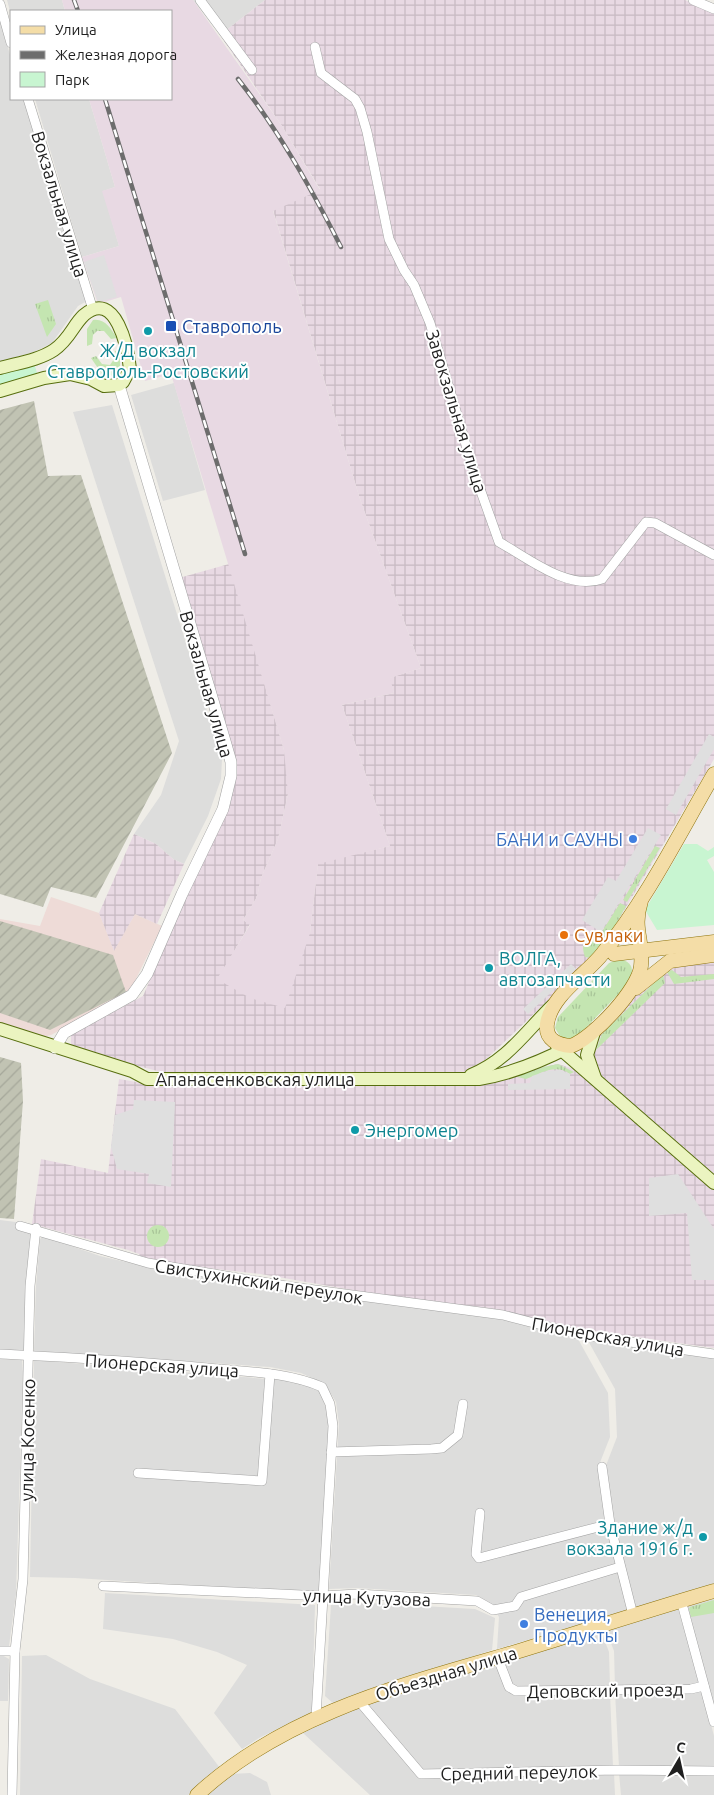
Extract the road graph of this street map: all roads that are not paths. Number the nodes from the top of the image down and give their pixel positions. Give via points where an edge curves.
1 (200, 0) edge
2 (693, 0) edge
3 (0, 4) edge
4 (714, 10) edge
5 (10, 39) edge
6 (315, 47) dead end
7 (252, 70) dead end
8 (28, 100) edge
9 (93, 310) junction
10 (0, 368) edge
11 (119, 385) junction
12 (0, 391) edge
13 (714, 555) edge
14 (714, 774) edge
15 (641, 901) junction
16 (636, 928) junction
17 (714, 942) edge
18 (658, 948) junction
19 (640, 949) junction
20 (614, 954) junction
21 (714, 954) edge
22 (589, 969) junction
23 (637, 978) junction
24 (628, 995) junction
25 (558, 1000) junction
26 (0, 1029) edge
27 (595, 1029) junction
28 (55, 1048) junction
29 (567, 1049) junction
30 (538, 1062) junction
31 (581, 1068) junction
32 (459, 1078) junction
33 (598, 1082) junction
34 (714, 1183) edge
35 (20, 1226) dead end
36 (36, 1228) junction
37 (503, 1315) joint
38 (0, 1354) edge
39 (714, 1354) edge
40 (28, 1356) junction
41 (270, 1374) junction
42 (463, 1404) dead end
43 (331, 1452) junction
44 (602, 1467) dead end
45 (138, 1473) dead end
46 (480, 1513) dead end
47 (610, 1524) junction
48 (620, 1567) junction
49 (104, 1586) dead end
50 (714, 1591) edge
51 (323, 1596) junction
52 (681, 1600) junction
53 (633, 1615) junction
54 (0, 1651) edge
55 (15, 1651) junction
56 (497, 1656) junction
57 (704, 1686) junction
58 (358, 1701) junction
59 (316, 1717) junction
60 (714, 1722) edge
61 (714, 1771) edge
62 (12, 1795) edge
63 (197, 1795) edge

1 - 7 street
2 - 4 street
3 - 5 street
6 - 13 street, Завокзальная улица via 321,73 355,99 360,108 389,239 430,323 474,472 499,542 552,571 592,583 602,579 646,522 655,522
8 - 9 street, Вокзальная улица
9 - 10 main road via 80,319 67,340 50,352
9 - 11 main road via 108,312 119,322 130,368 128,376
11 - 12 main road via 104,386 70,374
11 - 28 street, Вокзальная улица via 225,741 231,776 223,810 148,974 132,995 64,1033
14 - 15 main road
15 - 16 main road
15 - 22 main road
16 - 18 main road via 644,942
16 - 19 main road
17 - 18 main road
18 - 19 main road
19 - 20 main road
19 - 23 main road via 641,966
20 - 22 main road
20 - 23 main road via 622,954 632,960
21 - 24 main road via 670,962
22 - 25 main road
23 - 24 main road
24 - 27 main road
25 - 29 main road via 547,1025 550,1039
25 - 32 main road via 500,1060 483,1071
26 - 28 main road, Апанасенковская улица
27 - 29 main road
27 - 33 main road via 587,1055
28 - 32 main road, Апанасенковская улица via 147,1079
29 - 30 main road
29 - 31 main road
30 - 31 main road via 556,1060
30 - 32 main road via 491,1077
31 - 33 main road
33 - 34 main road
35 - 36 street, Свистухинский переулок
36 - 37 street, Свистухинский переулок via 100,1251 148,1263 292,1287
36 - 40 street, улица Косенко
37 - 39 street, Пионерская улица via 581,1335
38 - 40 street, Пионерская улица
40 - 41 street, Пионерская улица via 155,1362
40 - 55 street, улица Косенко via 23,1579
41 - 43 street, Пионерская улица via 300,1378 322,1387 330,1404 333,1426
41 - 45 street via 262,1481
42 - 43 street via 458,1435 442,1448
43 - 51 street
44 - 47 street
46 - 47 street via 476,1554 479,1558
47 - 48 street
48 - 51 street, улица Кутузова via 521,1597 515,1606 493,1610 477,1601 357,1594
48 - 53 street
49 - 51 street, улица Кутузова
50 - 52 main road, Объездная улица
51 - 59 street
52 - 53 main road, Объездная улица
52 - 57 street
53 - 56 main road, Объездная улица
54 - 55 street
55 - 62 street, улица Косенко
56 - 57 street, Деповский проезд via 509,1688 516,1691 691,1689
56 - 58 main road, Объездная улица
57 - 60 street
58 - 59 main road, Объездная улица
58 - 61 street, Средний переулок via 421,1774
59 - 63 main road, Объездная улица via 244,1757

